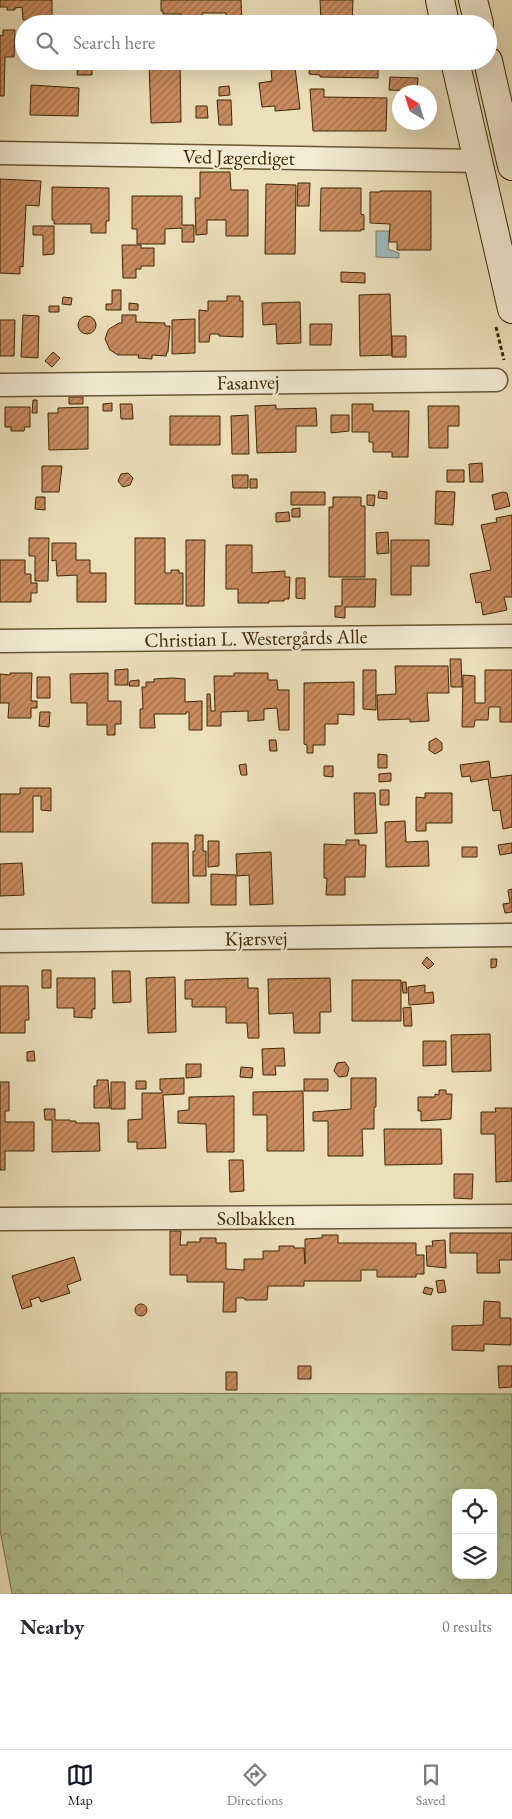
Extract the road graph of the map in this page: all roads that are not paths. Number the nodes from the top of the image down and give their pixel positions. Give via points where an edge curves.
1 (440, 0) edge
2 (473, 0) edge
3 (444, 15) edge
4 (477, 15) edge
5 (457, 70) edge
6 (490, 70) edge
7 (0, 153) edge
8 (479, 161) junction
9 (512, 166) edge
10 (512, 309) edge
11 (496, 380) dead end
12 (0, 385) edge
13 (512, 636) edge
14 (0, 640) edge
15 (512, 935) edge
16 (0, 941) edge
17 (512, 1216) edge
18 (0, 1219) edge

1 - 3 main road
2 - 4 main road
5 - 8 main road
6 - 9 main road
7 - 8 street, Ved Jægerdiget
8 - 10 main road
11 - 12 street, Fasanvej
13 - 14 street, Christian L. Westergårds Alle
15 - 16 street, Kjærsvej
17 - 18 street, Solbakken

